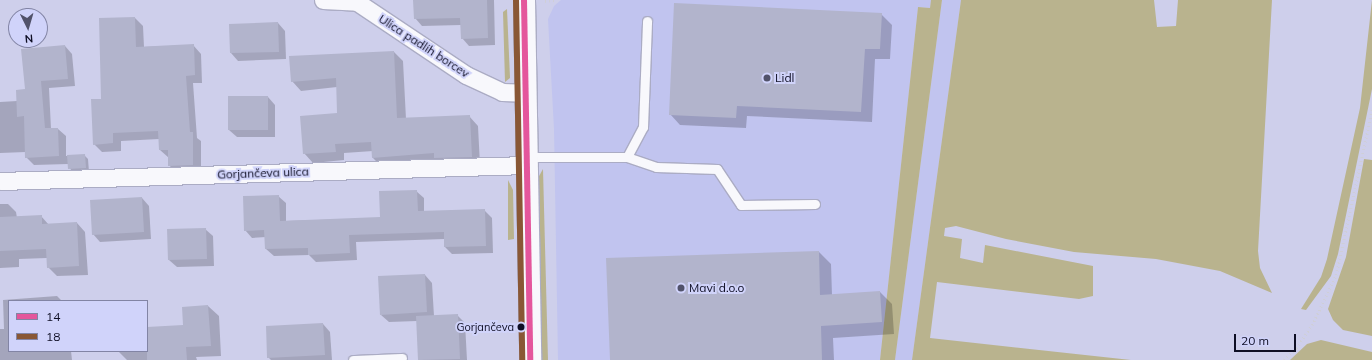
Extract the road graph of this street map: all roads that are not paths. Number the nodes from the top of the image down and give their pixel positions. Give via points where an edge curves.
1 (323, 0) edge
2 (524, 0) edge
3 (358, 1) edge
4 (648, 21) dead end
5 (525, 93) junction
6 (627, 157) junction
7 (526, 161) junction
8 (0, 181) edge
9 (815, 204) dead end
10 (402, 358) dead end
11 (353, 360) edge
12 (530, 360) edge

1 - 3 street, Ulica padlih borcev
2 - 5 street
3 - 5 street, Ulica padlih borcev via 466,75 502,92
4 - 6 lane via 643,127
5 - 7 street
6 - 7 lane
6 - 9 lane via 656,166 717,169 741,205
7 - 8 street, Gorjančeva ulica
7 - 12 street
10 - 11 lane

